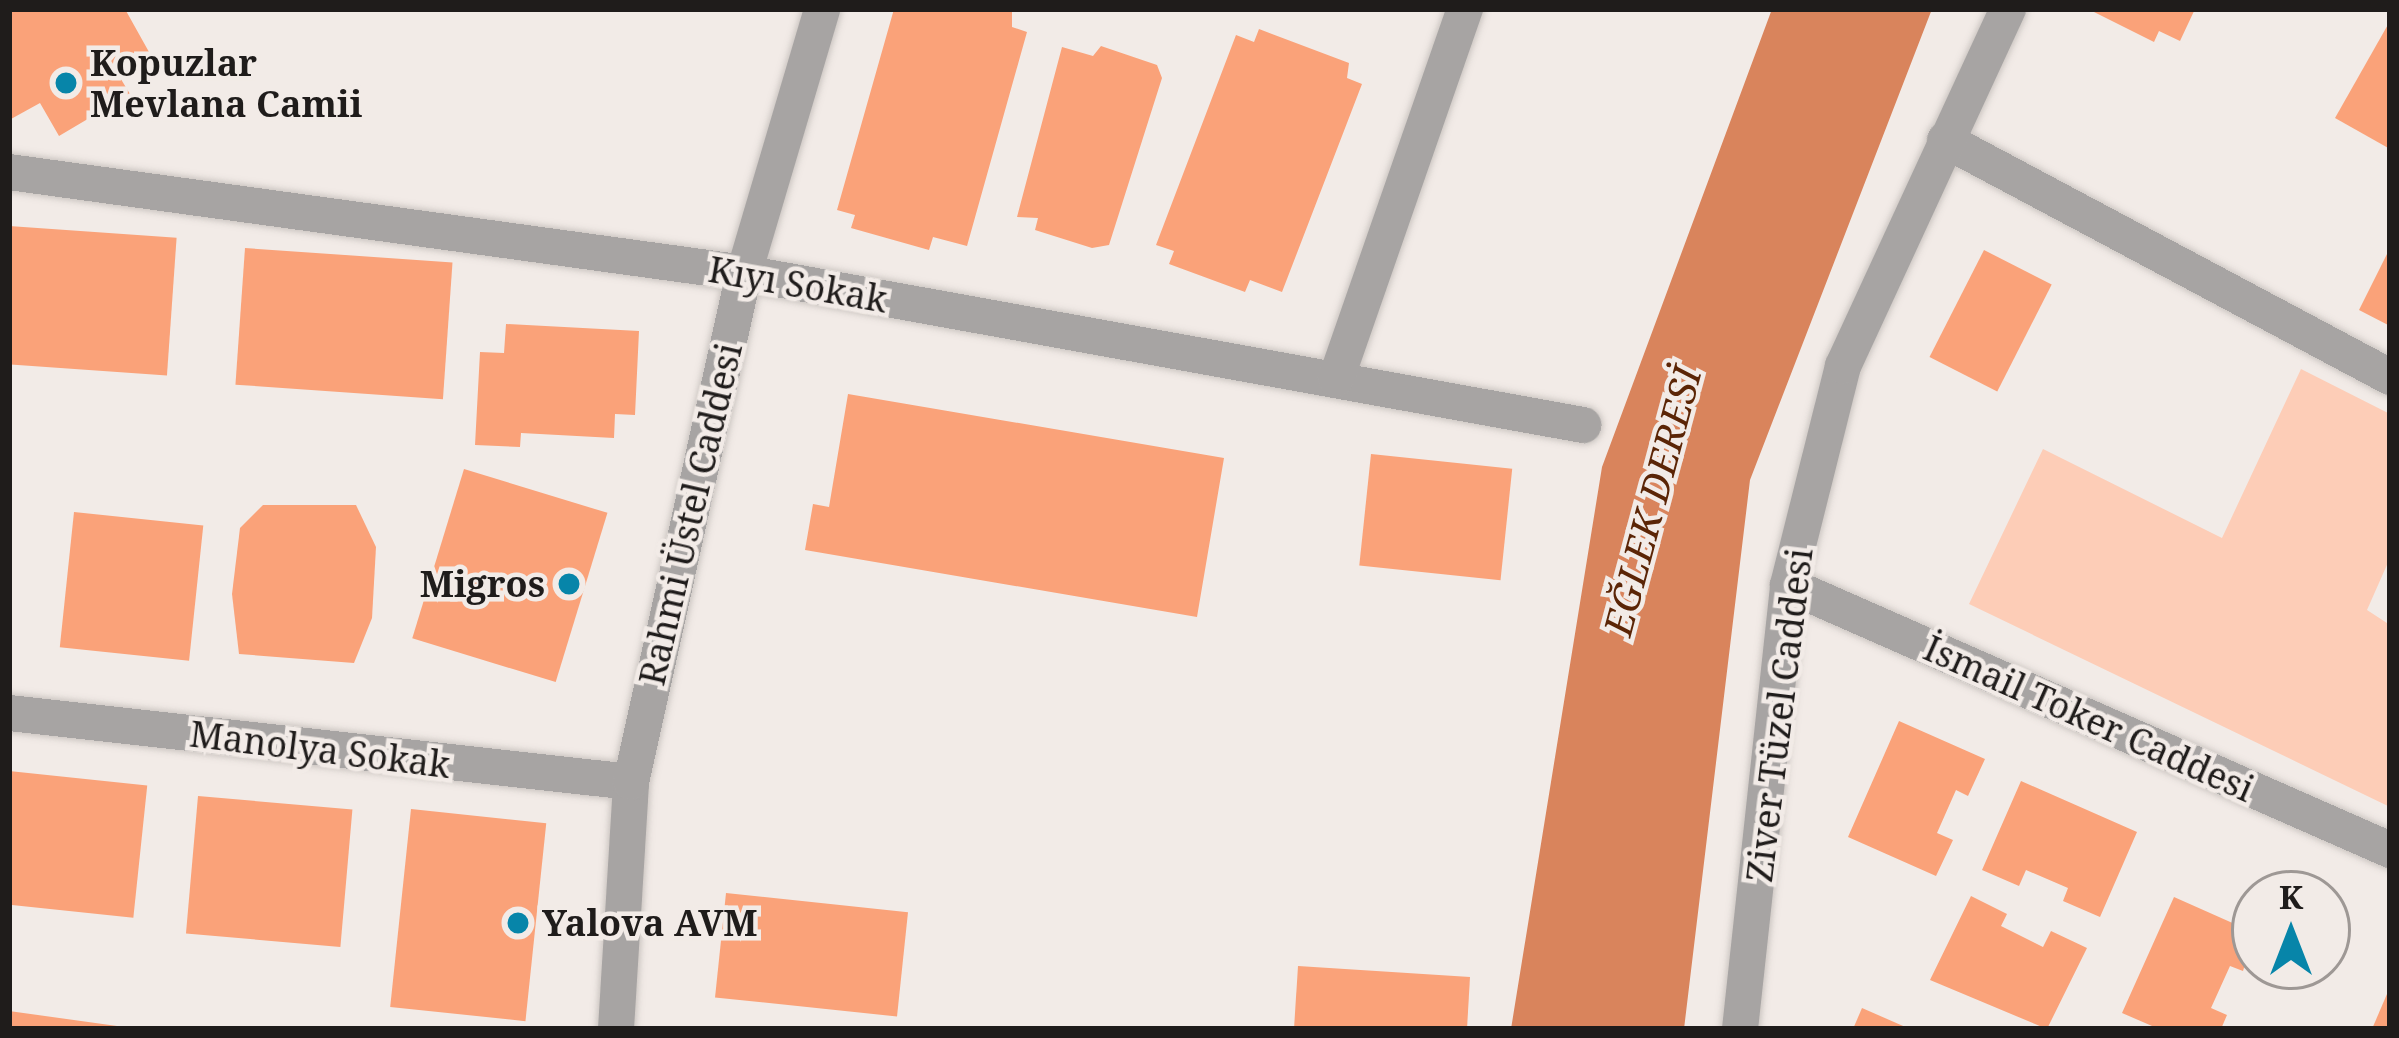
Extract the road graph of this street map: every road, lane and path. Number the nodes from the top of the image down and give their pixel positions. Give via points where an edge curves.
1 (822, 9) edge
2 (1466, 9) edge
3 (2008, 9) edge
4 (1945, 140) junction
5 (9, 172) edge
6 (744, 273) junction
7 (2390, 377) edge
8 (1336, 379) junction
9 (1582, 425) dead end
10 (1788, 585) junction
11 (9, 713) edge
12 (631, 782) junction
13 (2390, 850) edge
14 (616, 1029) edge
15 (1740, 1029) edge

1 - 6 street, Rahmi Üstel Caddesi
2 - 8 street
3 - 4 street, Ziver Tüzel Caddesi
4 - 7 street
4 - 10 street, Ziver Tüzel Caddesi via 1843,366
5 - 6 street, Kıyı Sokak
6 - 8 street, Kıyı Sokak
6 - 12 street, Rahmi Üstel Caddesi
8 - 9 street, Kıyı Sokak
10 - 13 street, İsmail Toker Caddesi
10 - 15 street, Ziver Tüzel Caddesi
11 - 12 street, Manolya Sokak
12 - 14 street, Rahmi Üstel Caddesi

